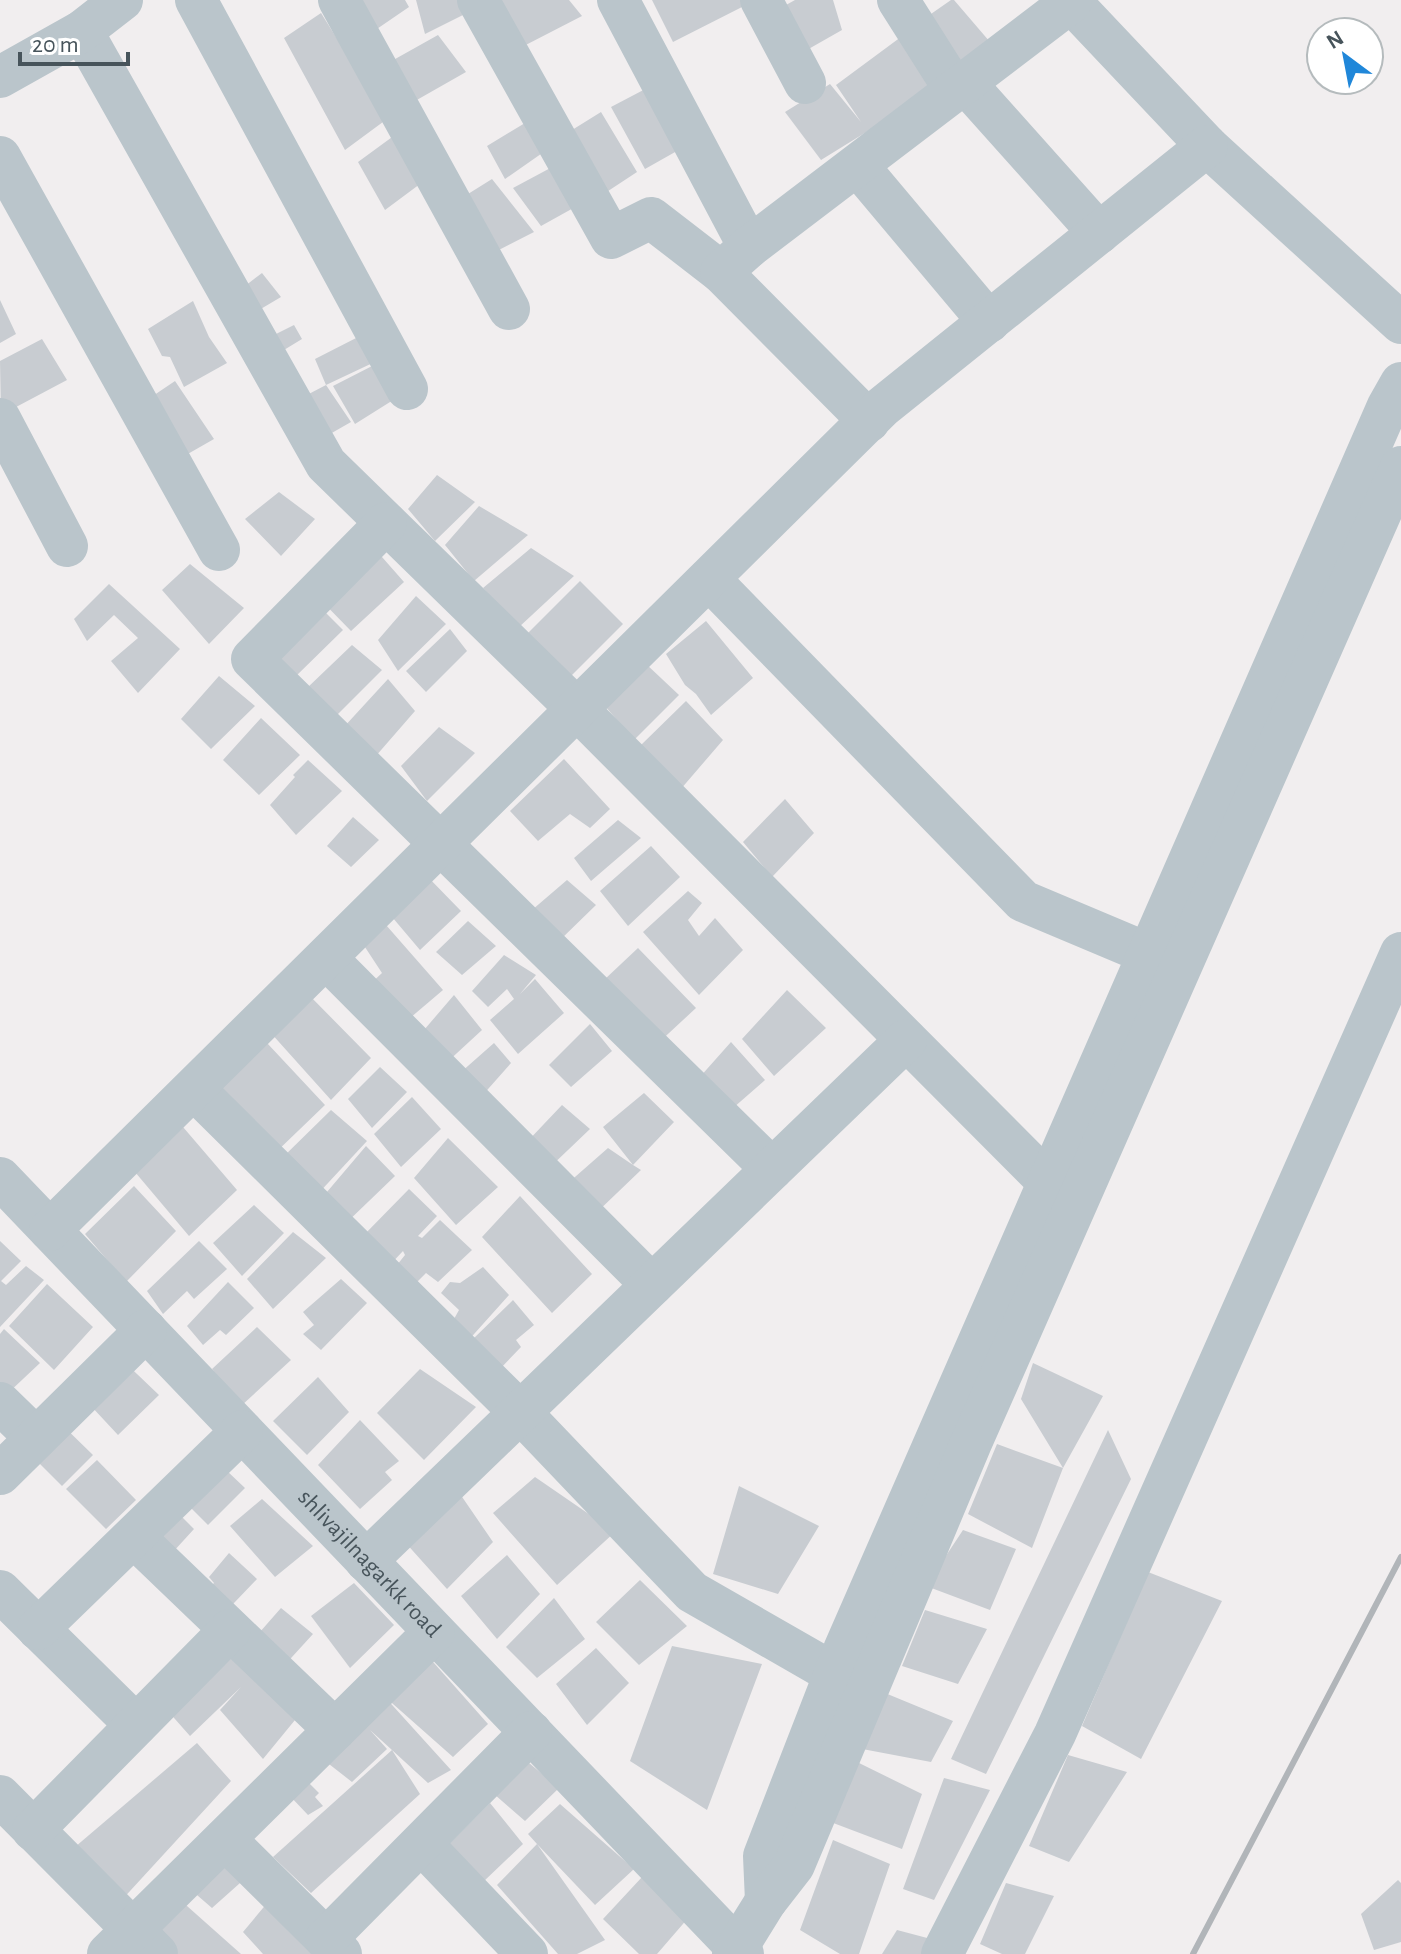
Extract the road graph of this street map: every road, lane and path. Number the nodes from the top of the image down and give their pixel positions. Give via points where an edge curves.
1 (122, 0) edge
2 (196, 0) edge
3 (339, 0) edge
4 (478, 0) edge
5 (618, 0) edge
6 (761, 0) edge
7 (898, 0) edge
8 (1070, 1) edge
9 (82, 31) junction
10 (0, 77) edge
11 (805, 83) dead end
12 (960, 87) junction
13 (1207, 146) junction
14 (0, 157) edge
15 (858, 166) junction
16 (1099, 233) junction
17 (735, 260) junction
18 (509, 309) dead end
19 (989, 322) junction
20 (1401, 323) edge
21 (1401, 383) edge
22 (407, 389) dead end
23 (0, 419) edge
24 (869, 421) junction
25 (1401, 467) edge
26 (386, 523) junction
27 (67, 546) dead end
28 (219, 550) dead end
29 (709, 579) junction
30 (577, 709) junction
31 (441, 844) junction
32 (1401, 953) edge
33 (1149, 954) junction
34 (326, 958) junction
35 (906, 1040) junction
36 (194, 1089) junction
37 (772, 1169) junction
38 (0, 1178) edge
39 (1061, 1196) junction
40 (50, 1230) junction
41 (652, 1285) junction
42 (146, 1330) junction
43 (0, 1403) edge
44 (520, 1412) junction
45 (242, 1431) junction
46 (36, 1438) junction
47 (0, 1474) edge
48 (134, 1537) junction
49 (366, 1561) junction
50 (0, 1591) edge
51 (38, 1629) junction
52 (230, 1630) junction
53 (434, 1632) junction
54 (835, 1674) junction
55 (136, 1725) junction
56 (335, 1730) junction
57 (531, 1732) junction
58 (0, 1796) edge
59 (33, 1830) junction
60 (225, 1839) junction
61 (422, 1844) junction
62 (766, 1901) junction
63 (133, 1946) edge
64 (333, 1947) edge
65 (513, 1950) edge
66 (738, 1952) edge
67 (942, 1954) edge

1 - 9 street
2 - 22 street
3 - 18 street
4 - 17 street via 611,238 651,218
5 - 17 street
6 - 11 street
7 - 12 street
8 - 12 street
8 - 13 street
9 - 10 street
9 - 26 street via 326,464
12 - 15 street
12 - 16 street
13 - 16 street
13 - 20 street
14 - 28 street
15 - 17 street
15 - 19 street
16 - 19 street
17 - 24 street
19 - 24 street
21 - 33 street
23 - 27 street
24 - 29 street
25 - 39 street
26 - 30 street
26 - 31 street via 252,659
29 - 30 street
29 - 33 street via 1023,901
30 - 31 street
30 - 35 street
31 - 34 street
31 - 37 street
32 - 67 street via 1055,1734
33 - 39 street
34 - 36 street
34 - 41 street
35 - 37 street
35 - 39 street
36 - 40 street
36 - 44 street
37 - 41 street
38 - 40 street, shlivajilnagarkk road
39 - 54 street
39 - 62 street via 971,1443 794,1865
40 - 42 street, shlivajilnagarkk road
41 - 44 street
42 - 45 street, shlivajilnagarkk road
42 - 46 street
43 - 46 street
44 - 49 street
44 - 54 street via 692,1592
45 - 48 street
45 - 49 street, shlivajilnagarkk road
46 - 47 street
48 - 51 street
48 - 52 street
49 - 53 street, shlivajilnagarkk road
50 - 51 street
51 - 55 street
52 - 55 street
52 - 56 street
53 - 56 street
53 - 57 street, shlivajilnagarkk road
54 - 62 street via 764,1856
55 - 59 street
56 - 60 street
57 - 61 street
57 - 66 street, shlivajilnagarkk road
58 - 59 street
59 - 63 street
60 - 63 street
60 - 64 street
61 - 64 street
61 - 65 street
62 - 66 street

